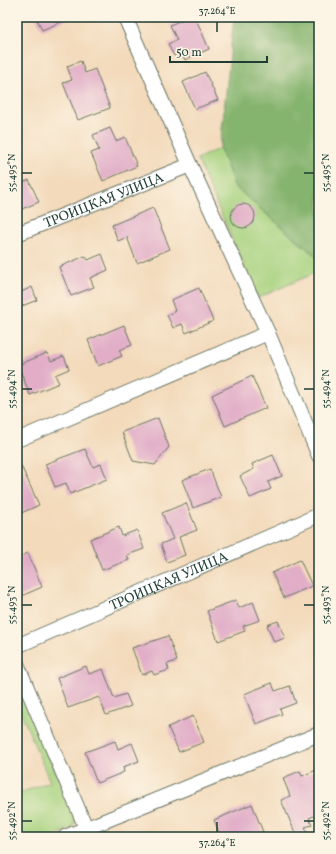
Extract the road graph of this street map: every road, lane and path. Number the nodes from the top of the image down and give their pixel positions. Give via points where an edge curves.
1 (125, 17) edge
2 (190, 165) junction
3 (17, 234) edge
4 (268, 333) junction
5 (17, 440) edge
6 (319, 456) edge
7 (319, 515) edge
8 (17, 646) edge
9 (17, 664) edge
10 (319, 734) edge
11 (86, 828) junction
12 (65, 837) edge

1 - 2 street
2 - 3 street, ТРОИЦКАЯ УЛИЦА
2 - 4 street
4 - 5 street
4 - 6 street
7 - 8 street, ТРОИЦКАЯ УЛИЦА
9 - 11 street
10 - 11 street
11 - 12 street

